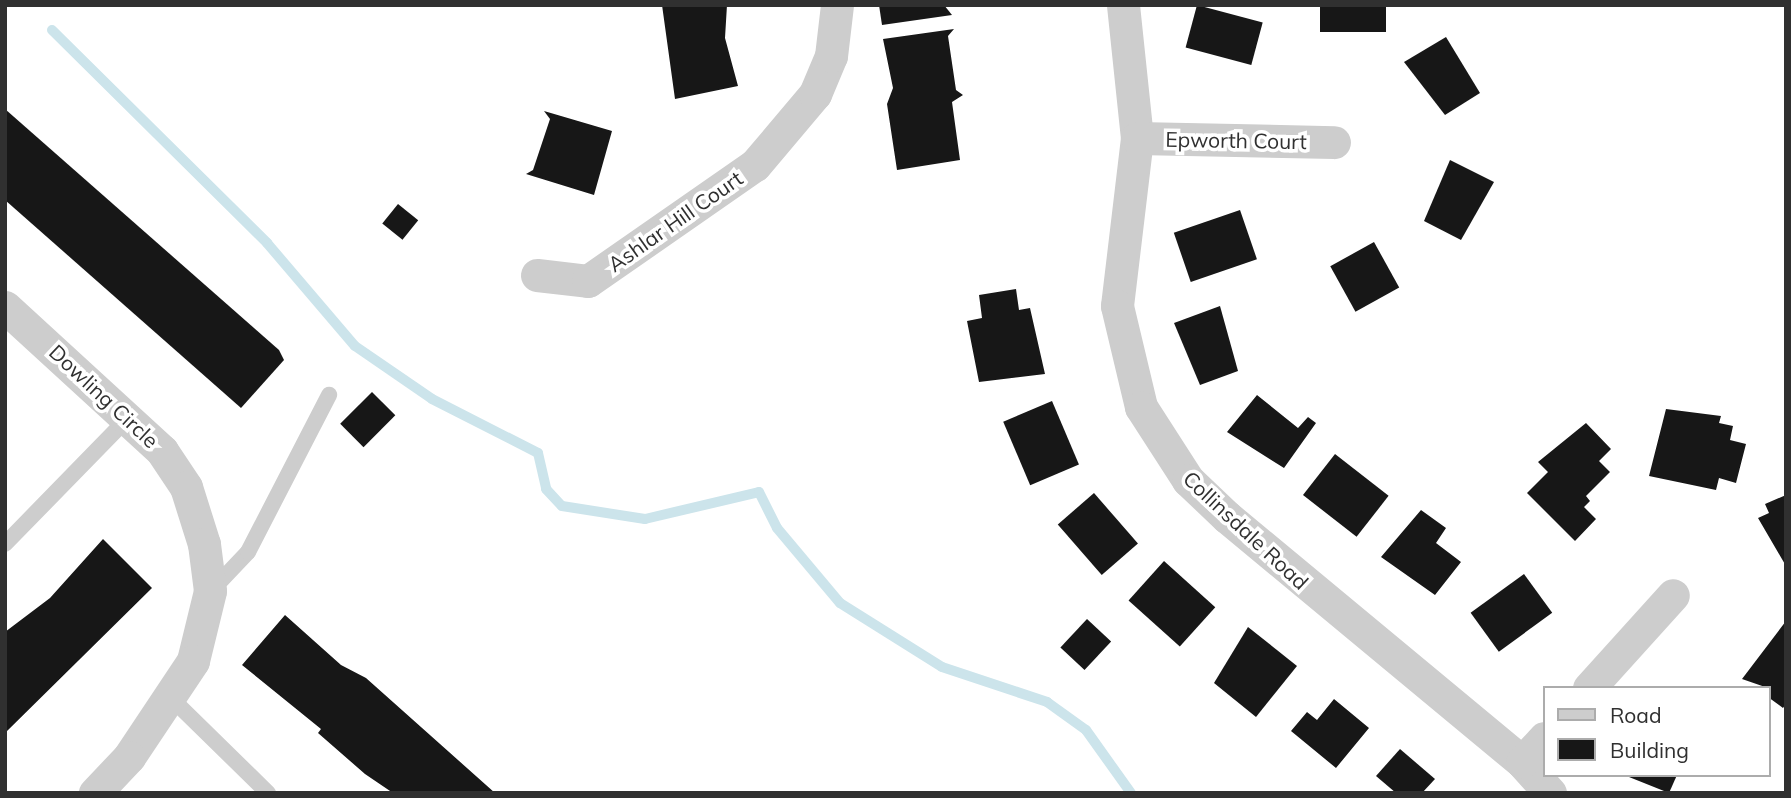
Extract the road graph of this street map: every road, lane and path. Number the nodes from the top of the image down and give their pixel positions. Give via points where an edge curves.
1 (837, 5) edge
2 (1123, 5) edge
3 (1138, 138) junction
4 (1334, 142) dead end
5 (537, 275) dead end
6 (10, 321) edge
7 (329, 395) dead end
8 (130, 416) junction
9 (5, 544) edge
10 (210, 592) junction
11 (1673, 595) dead end
12 (1591, 686) edge
13 (171, 698) junction
14 (1542, 740) edge
15 (1522, 762) junction
16 (100, 791) edge
17 (268, 793) edge
18 (1549, 793) edge

1 - 5 street, Ashlar Hill Court via 831,56 816,94 755,164 588,281
2 - 3 street, Collinsdale Road
3 - 4 street, Epworth Court
3 - 15 street, Collinsdale Road via 1117,306 1130,377 1161,443 1188,480 1280,565
6 - 8 street, Dowling Circle
7 - 10 lane via 248,552
8 - 9 lane
8 - 10 street, Dowling Circle via 186,487 198,515
10 - 13 street, Dowling Circle via 193,661
11 - 12 street
13 - 16 street, Dowling Circle
13 - 17 lane
14 - 15 street
15 - 18 street, Collinsdale Road

